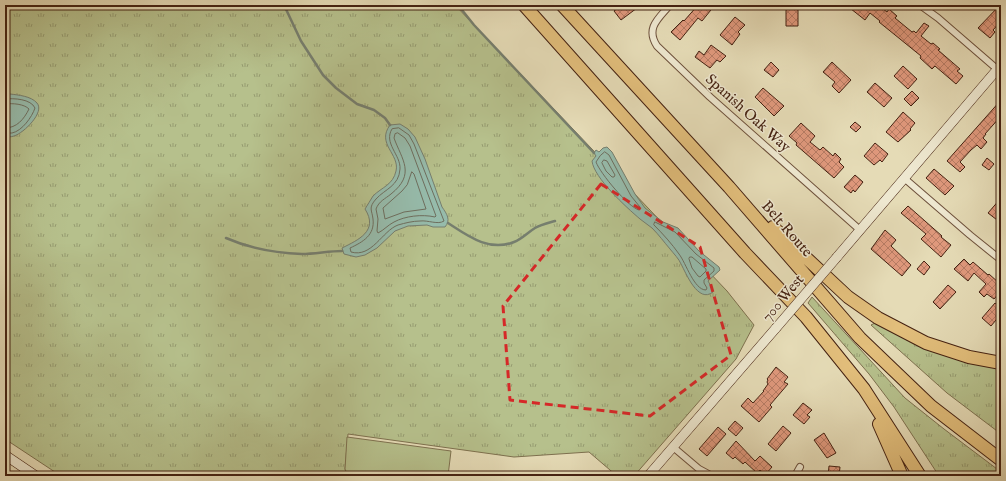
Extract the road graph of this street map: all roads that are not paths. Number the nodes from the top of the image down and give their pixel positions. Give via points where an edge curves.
1 (524, 5) edge
2 (562, 5) edge
3 (920, 5) edge
4 (666, 7) edge
5 (999, 67) edge
6 (904, 178) junction
7 (729, 187) junction
8 (860, 230) junction
9 (1001, 260) edge
10 (1001, 363) edge
11 (864, 390) junction
12 (672, 448) junction
13 (5, 455) edge
14 (1001, 460) edge
15 (800, 467) dead end
16 (36, 476) edge
17 (648, 476) edge
18 (712, 476) edge
19 (795, 476) edge
20 (902, 476) edge
21 (920, 476) edge

1 - 11 highway via 806,318
2 - 7 highway, Belt Route
3 - 5 street
4 - 8 street, Spanish Oak Way via 652,31 651,36 657,46 710,97
5 - 6 main road, 700 West
6 - 8 main road, 700 West
6 - 9 street
7 - 10 highway via 848,297 878,318 926,343 969,357
7 - 14 highway, Belt Route via 860,338 931,406
8 - 12 main road, 700 West, bridge
11 - 20 highway
11 - 21 highway
12 - 17 main road, 700 West
12 - 18 street
13 - 16 main road
15 - 19 street

